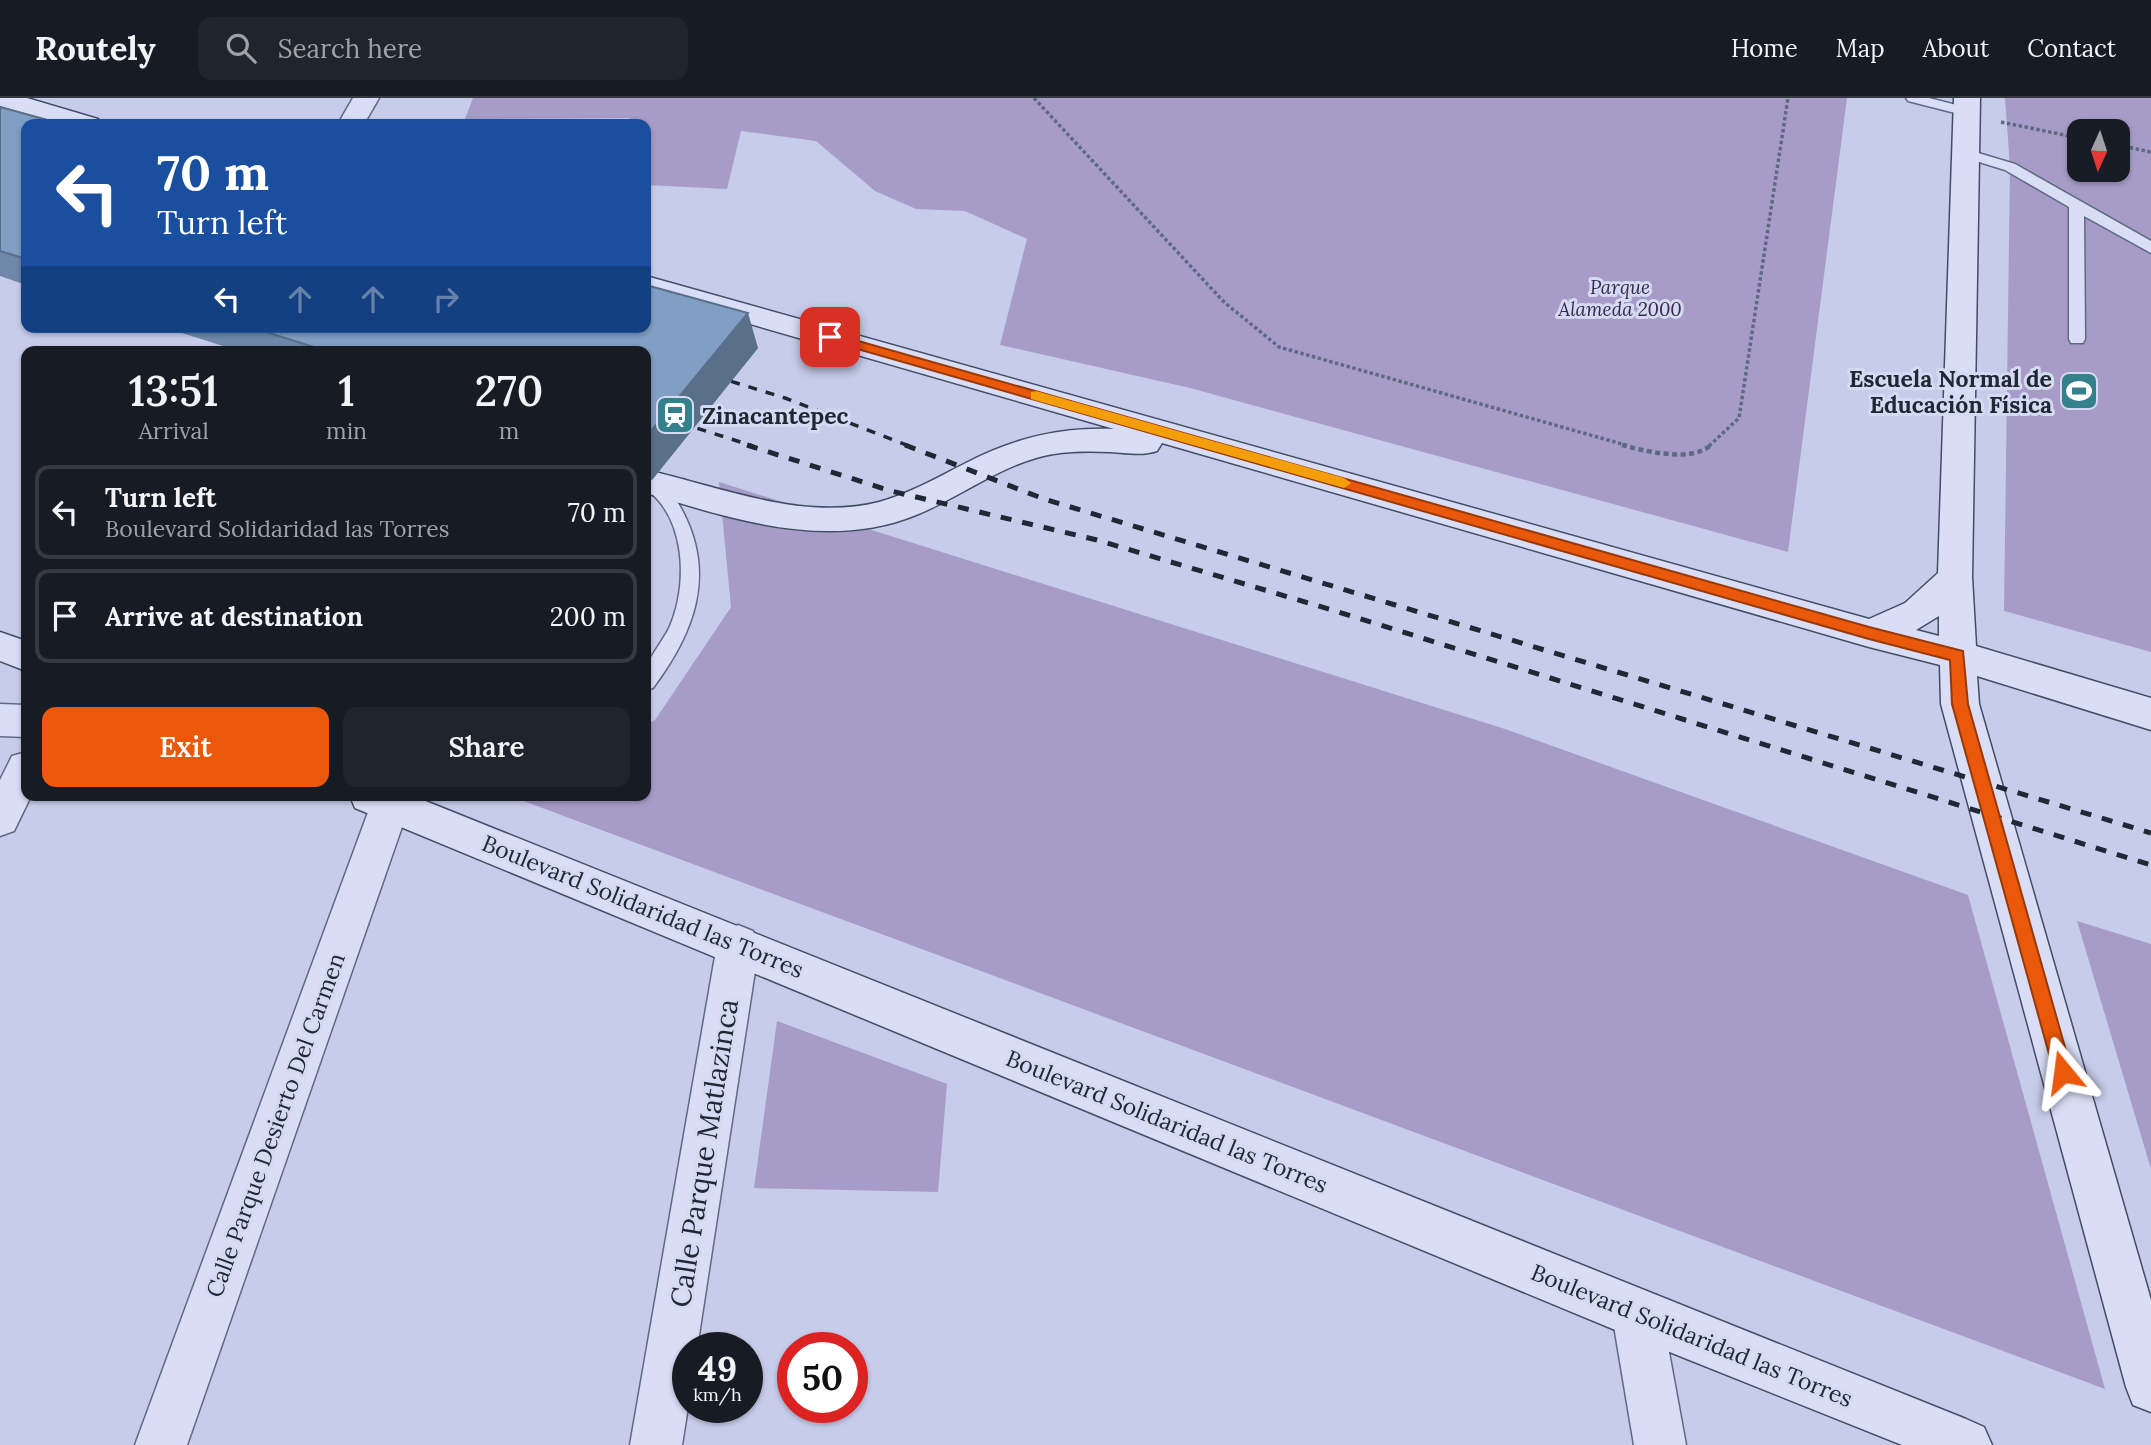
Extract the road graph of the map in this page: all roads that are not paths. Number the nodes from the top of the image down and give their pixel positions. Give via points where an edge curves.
1 (0, 98) edge
2 (366, 98) edge
3 (1913, 98) edge
4 (1967, 105) edge
5 (72, 119) edge
6 (354, 119) edge
7 (1965, 153) junction
8 (2076, 204) junction
9 (2151, 248) edge
10 (651, 286) edge
11 (2077, 340) dead end
12 (1225, 449) junction
13 (651, 483) edge
14 (1955, 577) junction
15 (1869, 633) junction
16 (0, 646) edge
17 (21, 654) edge
18 (1957, 655) junction
19 (651, 675) edge
20 (2151, 713) edge
21 (0, 720) edge
22 (21, 721) edge
23 (21, 778) edge
24 (380, 801) edge
25 (382, 801) edge
26 (0, 818) edge
27 (738, 945) junction
28 (1637, 1314) junction
29 (2151, 1387) edge
30 (161, 1445) edge
31 (656, 1445) edge
32 (1661, 1445) edge
33 (1966, 1445) edge

1 - 5 main road
2 - 6 main road
3 - 4 lane
4 - 7 main road
7 - 8 lane via 2010,167
7 - 14 main road
8 - 9 lane
8 - 11 lane
10 - 12 main road
12 - 13 main road via 1098,440 1059,442 1021,451 907,506 860,519 808,519
12 - 15 main road
13 - 19 lane via 681,523 690,546 692,571 681,625
14 - 15 main road via 1919,613
14 - 18 main road
15 - 18 main road
16 - 17 main road
18 - 20 main road
18 - 29 main road via 1960,704
21 - 22 main road
23 - 26 main road
24 - 30 main road, Calle Parque Desierto Del Carmen
25 - 27 main road, Boulevard Solidaridad las Torres
27 - 28 main road, Boulevard Solidaridad las Torres
27 - 31 main road, Calle Parque Matlazinca
28 - 32 main road
28 - 33 main road, Boulevard Solidaridad las Torres

